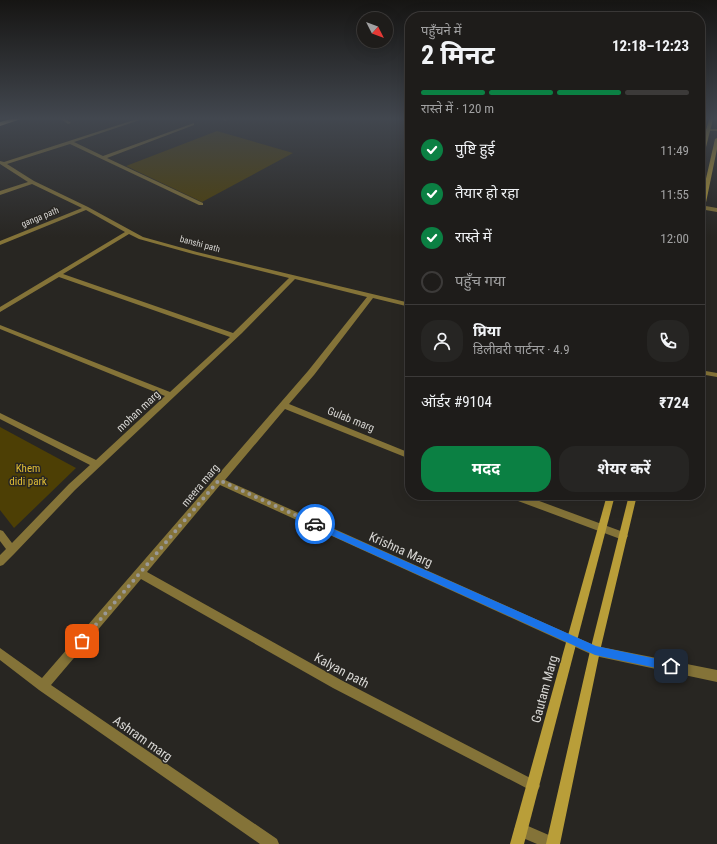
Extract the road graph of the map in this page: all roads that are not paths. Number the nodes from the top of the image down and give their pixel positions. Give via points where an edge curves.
1 (17, 158) edge
2 (102, 158) edge
3 (713, 158) edge
4 (2, 163) edge
5 (32, 182) junction
6 (705, 191) edge
7 (0, 193) edge
8 (201, 204) dead end
9 (86, 208) junction
10 (705, 208) edge
11 (717, 210) edge
12 (130, 231) junction
13 (0, 243) edge
14 (59, 275) junction
15 (293, 277) junction
16 (371, 296) junction
17 (405, 304) edge
18 (0, 310) edge
19 (0, 327) edge
20 (234, 336) junction
21 (705, 373) edge
22 (717, 375) edge
23 (171, 395) junction
24 (283, 405) junction
25 (0, 416) edge
26 (405, 454) edge
27 (96, 464) junction
28 (219, 480) junction
29 (526, 500) edge
30 (610, 500) edge
31 (632, 500) edge
32 (602, 528) junction
33 (0, 534) edge
34 (623, 536) junction
35 (12, 550) junction
36 (0, 562) edge
37 (140, 573) junction
38 (573, 640) junction
39 (595, 651) junction
40 (0, 653) edge
41 (717, 676) edge
42 (43, 686) junction
43 (534, 786) junction
44 (521, 830) junction
45 (272, 844) edge
46 (517, 844) edge
47 (553, 844) edge

1 - 4 street
2 - 8 street
3 - 6 street
4 - 5 street, banshi path
5 - 7 street
5 - 9 street, banshi path
9 - 12 street, banshi path
9 - 13 street, ganga path
10 - 11 street
12 - 14 street
12 - 15 street, banshi path via 141,238
14 - 18 street
14 - 20 street
15 - 16 street, banshi path
15 - 20 street, mohan marg
16 - 17 street, banshi path
16 - 24 street, meera marg
19 - 23 street
20 - 23 street, mohan marg
21 - 22 street
23 - 27 street, mohan marg
24 - 26 street, Gulab marg
24 - 28 street, meera marg
25 - 27 street
27 - 35 street, mohan marg
28 - 37 street, meera marg
28 - 38 street, Krishna Marg
29 - 32 street
30 - 32 street, Gautam Marg
31 - 34 street
32 - 34 street
32 - 38 street, Gautam Marg
33 - 35 street
34 - 39 street
35 - 36 street, mohan marg
37 - 42 street, meera marg
37 - 43 street, Kalyan path via 337,684
38 - 39 street, Krishna Marg
38 - 43 street, Gautam Marg
39 - 41 street, Krishna Marg
39 - 47 street
40 - 42 street, Ashram marg
42 - 45 street, Ashram marg
43 - 44 street, Gautam Marg
44 - 46 street, Gautam Marg
44 - 47 street

